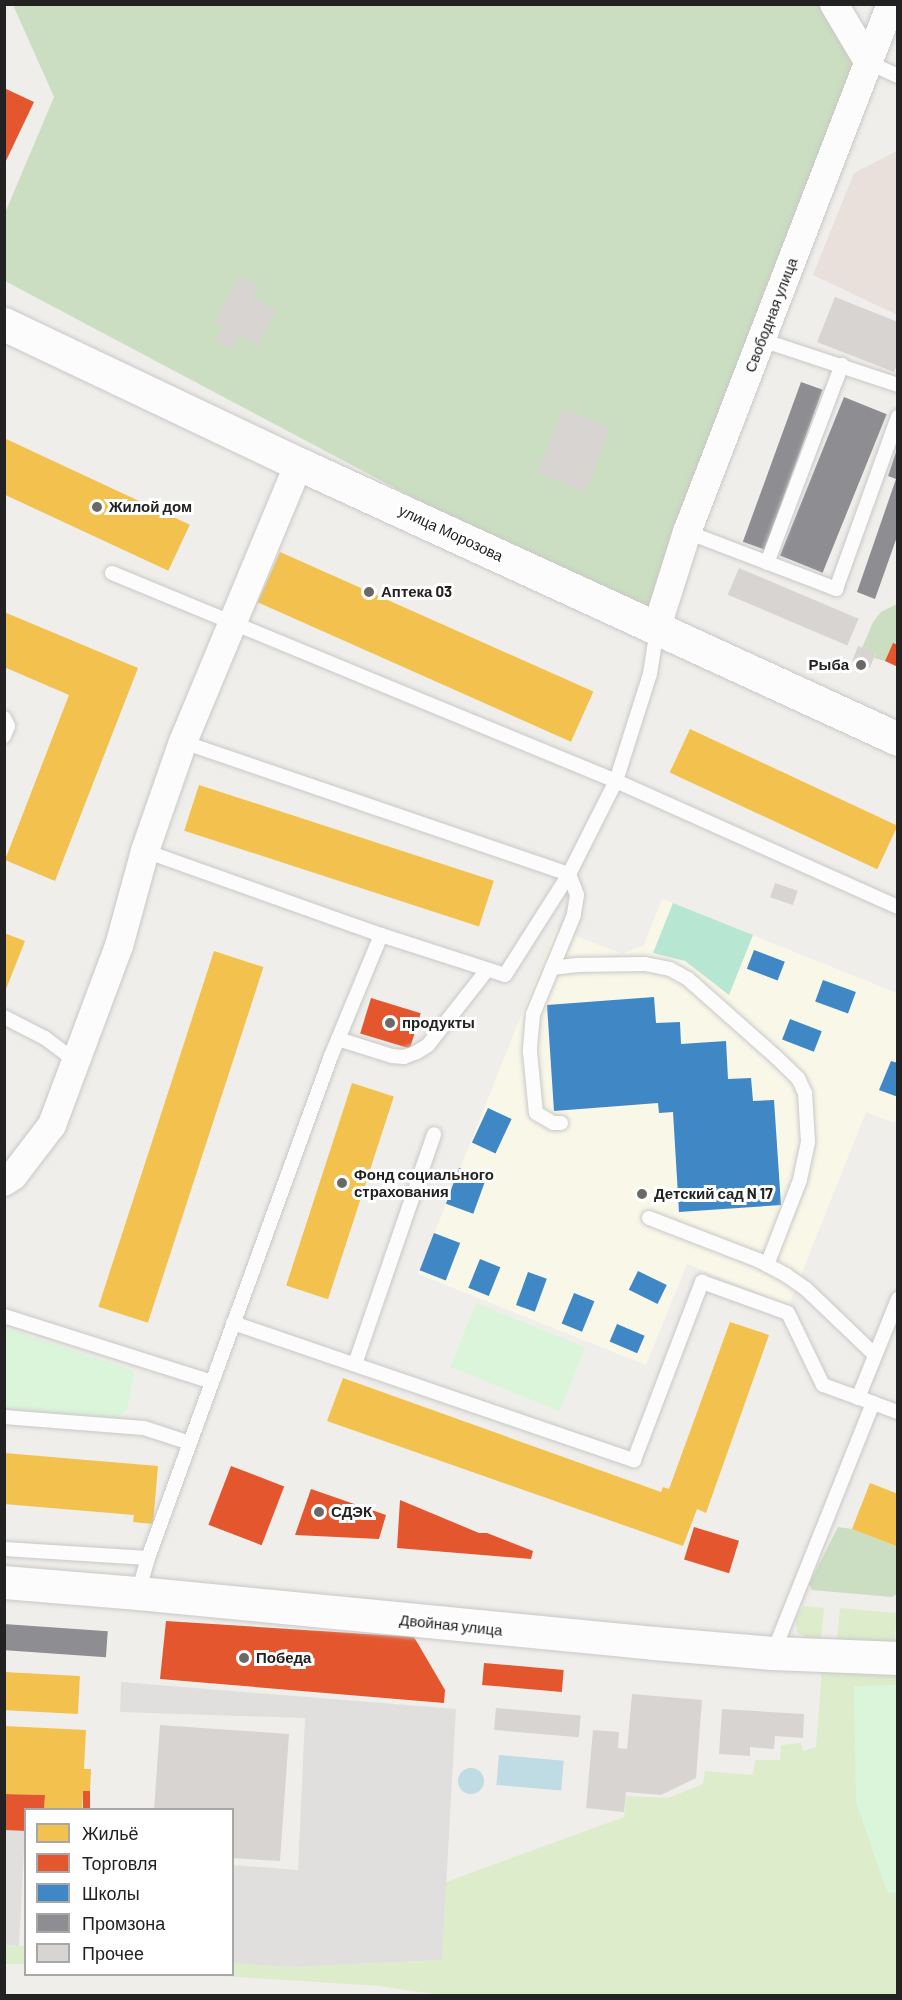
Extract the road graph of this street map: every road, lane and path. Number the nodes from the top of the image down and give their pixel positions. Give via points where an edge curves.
1 (834, 4) edge
2 (891, 4) edge
3 (869, 63) junction
4 (897, 76) edge
5 (4, 324) edge
6 (762, 340) junction
7 (842, 365) junction
8 (897, 385) edge
9 (897, 417) edge
10 (299, 464) junction
11 (687, 532) junction
12 (767, 563) junction
13 (112, 573) dead end
14 (233, 622) junction
15 (657, 627) junction
16 (4, 718) edge
17 (4, 736) edge
18 (897, 739) edge
19 (183, 742) junction
20 (616, 781) junction
21 (145, 851) junction
22 (569, 874) junction
23 (897, 907) edge
24 (381, 934) junction
25 (552, 968) junction
26 (487, 970) junction
27 (4, 1017) edge
28 (338, 1039) junction
29 (75, 1061) junction
30 (561, 1123) dead end
31 (434, 1134) dead end
32 (4, 1182) edge
33 (649, 1218) dead end
34 (767, 1265) junction
35 (897, 1299) edge
36 (4, 1316) edge
37 (233, 1323) junction
38 (875, 1355) junction
39 (355, 1364) junction
40 (212, 1382) junction
41 (858, 1398) junction
42 (873, 1403) junction
43 (897, 1412) edge
44 (4, 1417) edge
45 (190, 1443) junction
46 (4, 1549) edge
47 (148, 1558) junction
48 (4, 1582) edge
49 (138, 1593) junction
50 (773, 1653) junction
51 (897, 1658) edge

1 - 3 street
2 - 3 street, Свободная улица
3 - 4 lane
3 - 6 street, Свободная улица
5 - 10 street, улица Морозова
6 - 7 lane
6 - 11 street, Свободная улица
7 - 8 lane
7 - 12 lane
9 - 12 lane via 836,589
10 - 14 street
10 - 15 street, улица Морозова
11 - 12 lane
11 - 15 street, Свободная улица
13 - 14 lane
14 - 19 street
14 - 20 lane
15 - 18 street, улица Морозова
15 - 20 lane via 650,674
16 - 17 lane via 8,726
19 - 21 street
19 - 22 lane
20 - 22 lane
20 - 23 lane
21 - 24 lane
21 - 29 street via 119,946
22 - 25 lane via 577,895 574,915
22 - 26 lane via 505,975
24 - 26 lane
24 - 28 lane
25 - 30 lane via 533,1014 530,1052 536,1113
25 - 34 lane via 645,964 670,969 688,979 798,1078 805,1093 808,1142 800,1180
26 - 28 lane via 428,1045 417,1052 392,1056
27 - 29 lane via 45,1038
28 - 37 lane
29 - 32 street via 52,1125 13,1176
31 - 39 lane
33 - 34 lane
34 - 38 lane via 806,1289
35 - 38 lane
36 - 40 lane
37 - 39 lane
37 - 40 lane
38 - 41 lane
39 - 41 lane via 634,1460 702,1282 788,1313 824,1385
40 - 45 lane
41 - 42 lane
42 - 43 lane
42 - 50 lane
44 - 45 lane via 144,1428
45 - 47 lane
46 - 47 lane
47 - 49 lane
48 - 49 street, Двойная улица
49 - 50 street, Двойная улица
50 - 51 street, Двойная улица

